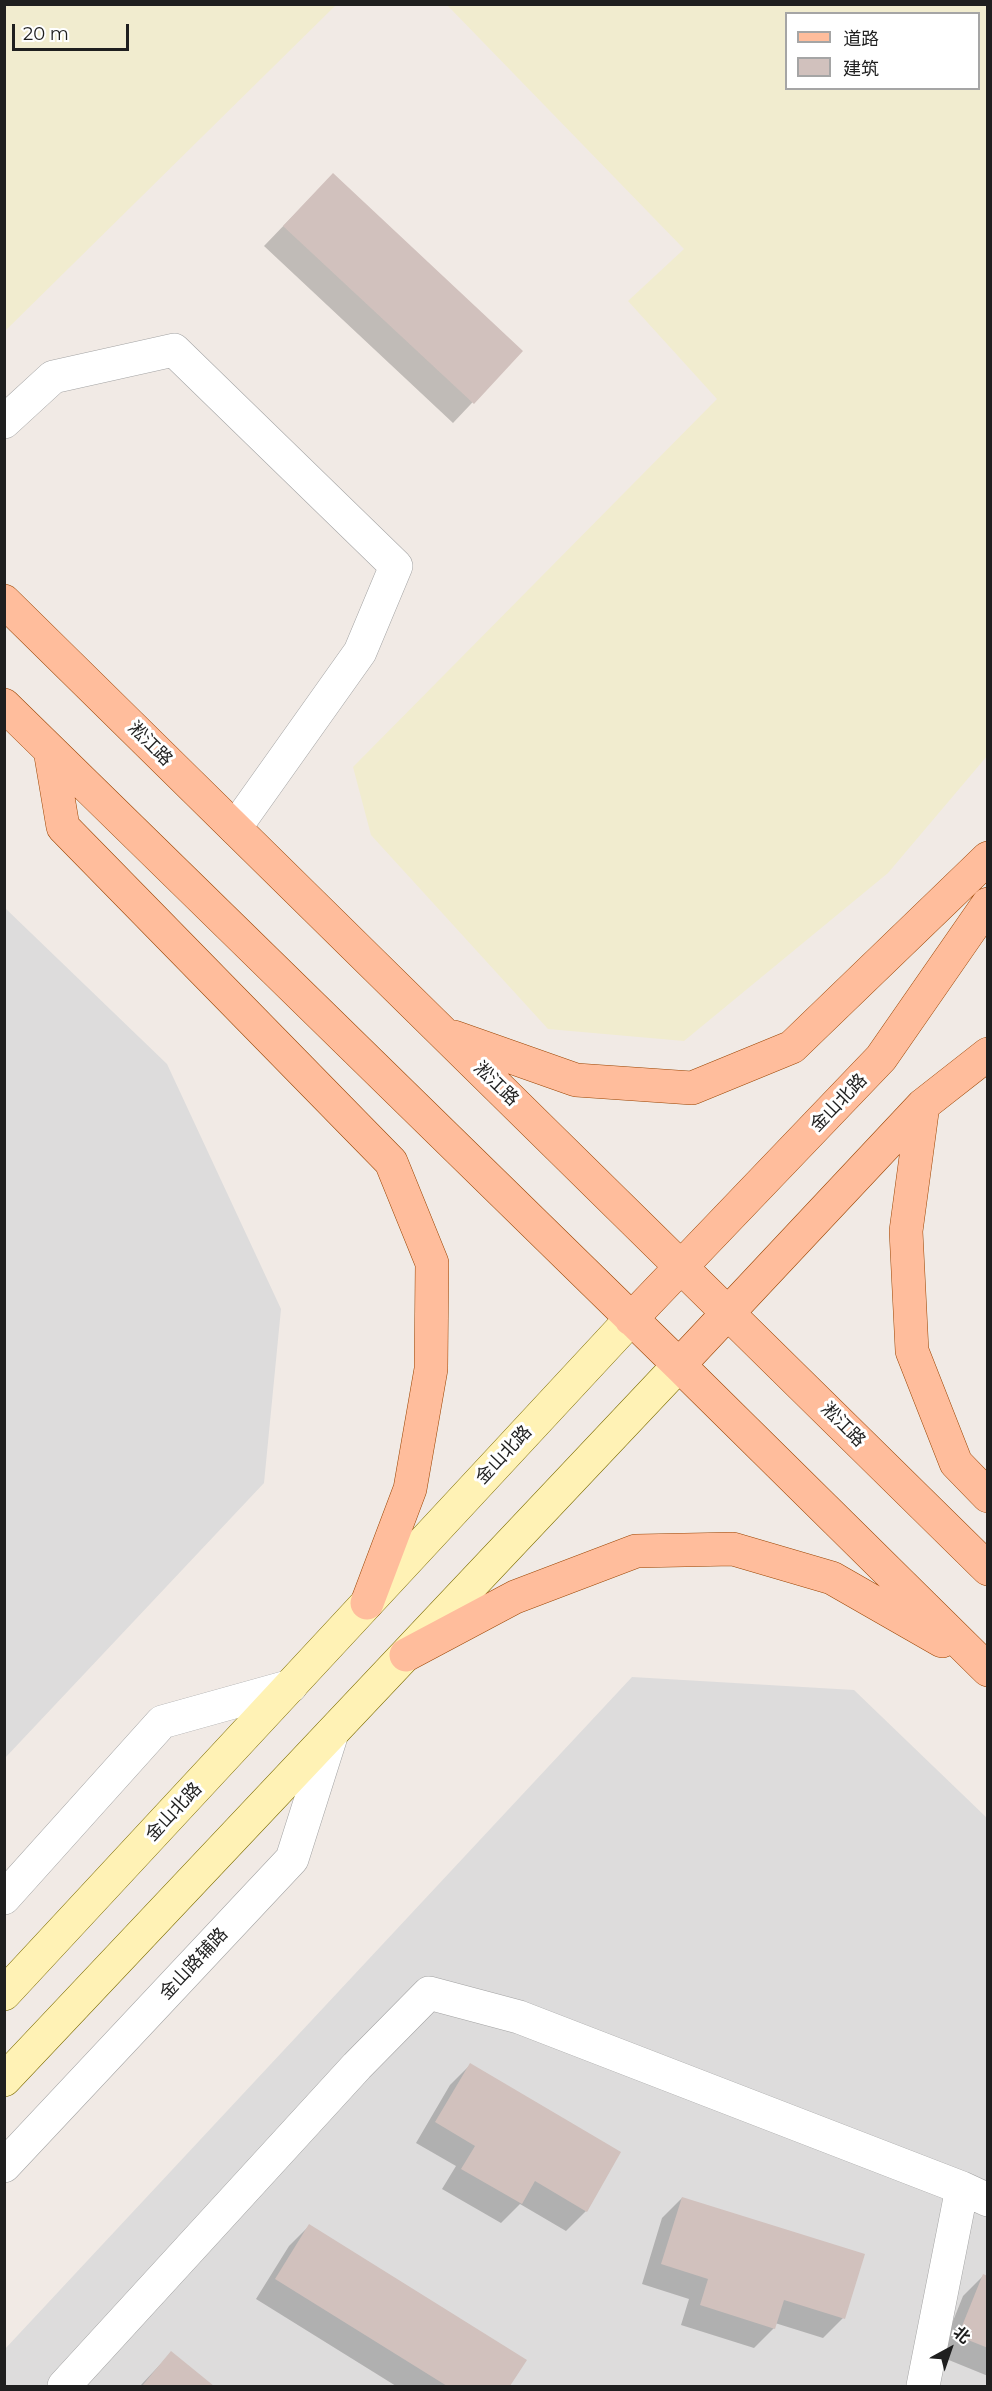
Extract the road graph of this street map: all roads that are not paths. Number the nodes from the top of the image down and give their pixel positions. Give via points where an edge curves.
1 (4, 422) edge
2 (4, 601) edge
3 (4, 705) edge
4 (50, 750) junction
5 (235, 828) junction
6 (987, 858) edge
7 (987, 904) edge
8 (444, 1034) junction
9 (987, 1054) edge
10 (923, 1105) junction
11 (682, 1266) junction
12 (729, 1313) junction
13 (631, 1319) junction
14 (679, 1365) junction
15 (987, 1496) edge
16 (987, 1569) edge
17 (367, 1603) junction
18 (406, 1655) junction
19 (985, 1667) edge
20 (291, 1686) junction
21 (333, 1733) junction
22 (4, 1898) edge
23 (4, 1994) edge
24 (4, 2080) edge
25 (4, 2166) edge
26 (975, 2194) edge
27 (64, 2386) edge
28 (922, 2386) edge

1 - 5 street via 53,377 174,350 396,566 360,652
2 - 5 main road, 淞江路
3 - 4 main road
4 - 13 main road
4 - 17 main road via 63,827 391,1162 432,1263 431,1369 410,1489
5 - 8 main road, 淞江路
6 - 8 main road via 792,1047 692,1088 576,1080
7 - 11 main road, 金山北路 via 881,1058
8 - 11 main road, 淞江路
9 - 10 main road
10 - 12 main road
10 - 15 main road via 906,1231 912,1351 956,1463
11 - 12 main road, 淞江路
11 - 13 main road, 金山北路
12 - 14 main road
12 - 16 main road, 淞江路
13 - 14 main road
13 - 17 main road, 金山北路
14 - 18 main road
14 - 19 main road
17 - 20 main road, 金山北路
18 - 19 main road via 515,1597 636,1551 733,1549 832,1578
18 - 21 main road
20 - 22 street via 162,1722
20 - 23 main road, 金山北路
21 - 24 main road
21 - 25 street, 金山路辅路 via 292,1859
26 - 27 street via 519,2017 429,1993 357,2066
26 - 28 street

